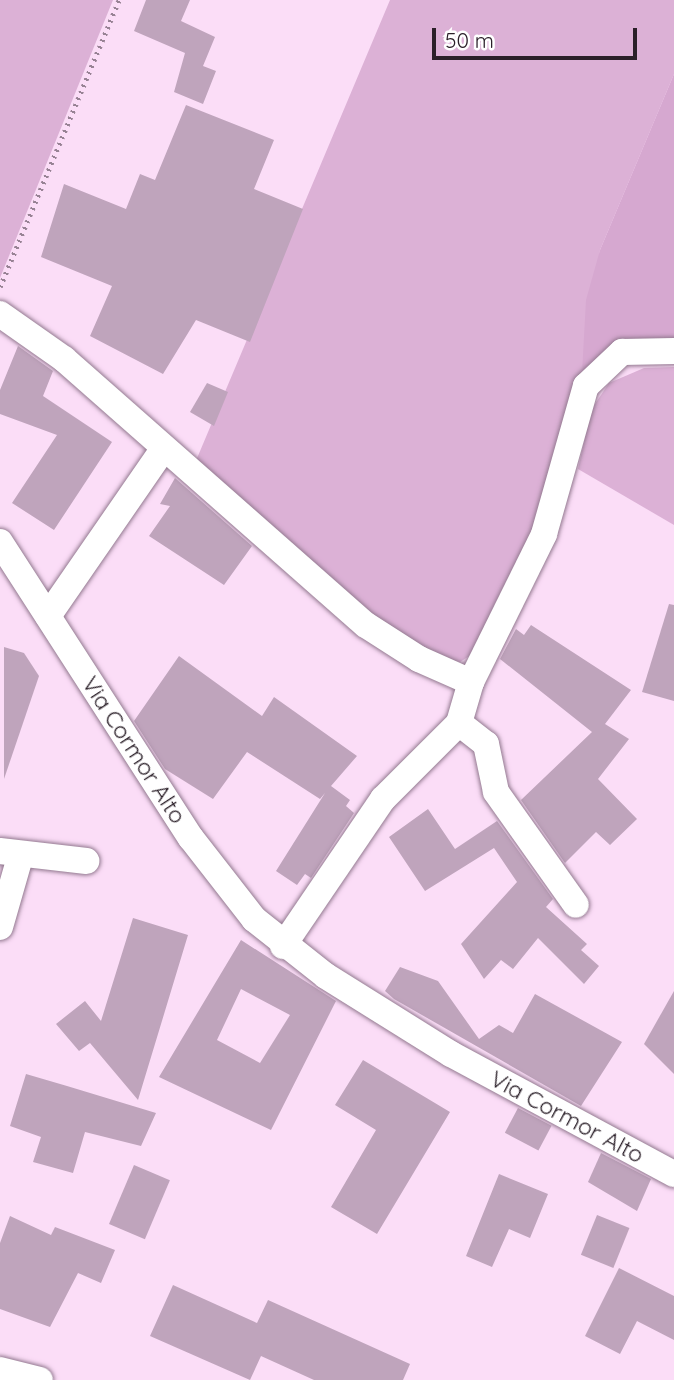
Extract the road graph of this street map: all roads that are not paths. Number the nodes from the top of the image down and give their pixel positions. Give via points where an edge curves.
1 (0, 314) edge
2 (674, 351) edge
3 (162, 451) junction
4 (0, 542) edge
5 (48, 616) junction
6 (471, 682) junction
7 (459, 723) junction
8 (10, 852) edge
9 (86, 861) dead end
10 (576, 905) dead end
11 (0, 927) edge
12 (283, 946) junction
13 (674, 1174) edge
14 (0, 1370) edge
15 (40, 1380) edge

1 - 3 street via 64,359
2 - 6 street via 622,352 586,386 544,534
3 - 5 street
3 - 6 street via 366,625 419,659
4 - 5 street, Via Cormor Alto
5 - 12 street, Via Cormor Alto via 191,838
6 - 7 street
7 - 10 street via 486,744 496,792
7 - 12 street via 383,799
8 - 9 street
8 - 11 street
12 - 13 street, Via Cormor Alto via 451,1055
14 - 15 street

